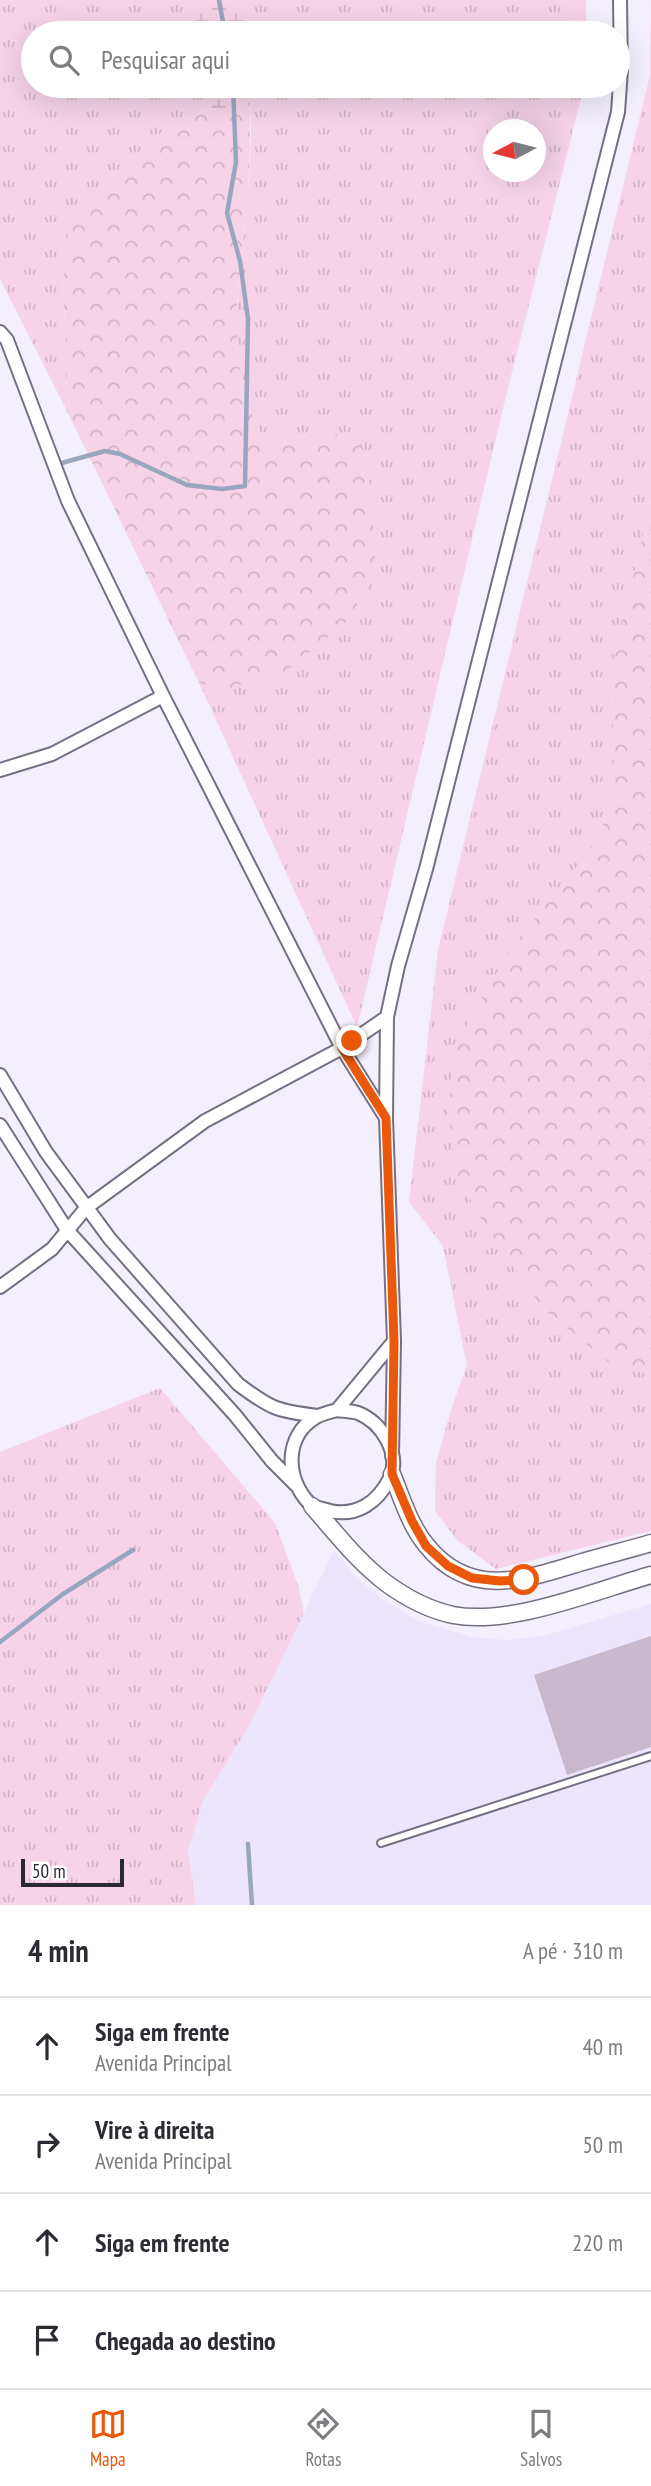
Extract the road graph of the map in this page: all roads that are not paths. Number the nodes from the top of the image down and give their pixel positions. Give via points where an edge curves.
1 (620, 0) edge
2 (620, 21) edge
3 (619, 98) edge
4 (0, 332) edge
5 (163, 696) junction
6 (0, 770) edge
7 (387, 1017) junction
8 (342, 1048) junction
9 (0, 1075) edge
10 (386, 1118) junction
11 (0, 1125) edge
12 (86, 1208) junction
13 (67, 1230) junction
14 (0, 1287) edge
15 (394, 1341) junction
16 (337, 1410) junction
17 (318, 1416) junction
18 (392, 1456) junction
19 (392, 1474) junction
20 (296, 1485) junction
21 (312, 1506) junction
22 (651, 1543) edge
23 (651, 1575) edge
24 (651, 1756) edge
25 (381, 1843) dead end

1 - 2 street
3 - 7 street
4 - 5 street via 68,501
5 - 6 street via 52,754
5 - 8 street
7 - 8 street
7 - 10 street
8 - 10 street
8 - 12 street via 205,1121
9 - 12 street
10 - 15 street
11 - 13 street
12 - 13 street
12 - 17 street via 238,1384 279,1411
13 - 14 street via 41,1259
13 - 20 street
15 - 16 street
15 - 18 street
16 - 17 street
16 - 18 street via 373,1422 386,1437
17 - 20 street via 302,1428 293,1446 290,1465
18 - 19 street
19 - 21 street via 383,1491 356,1511 339,1513
19 - 22 street via 426,1546 448,1566 472,1578 524,1580
20 - 21 street
21 - 23 street via 384,1582 413,1600 453,1615 520,1613
24 - 25 lane

